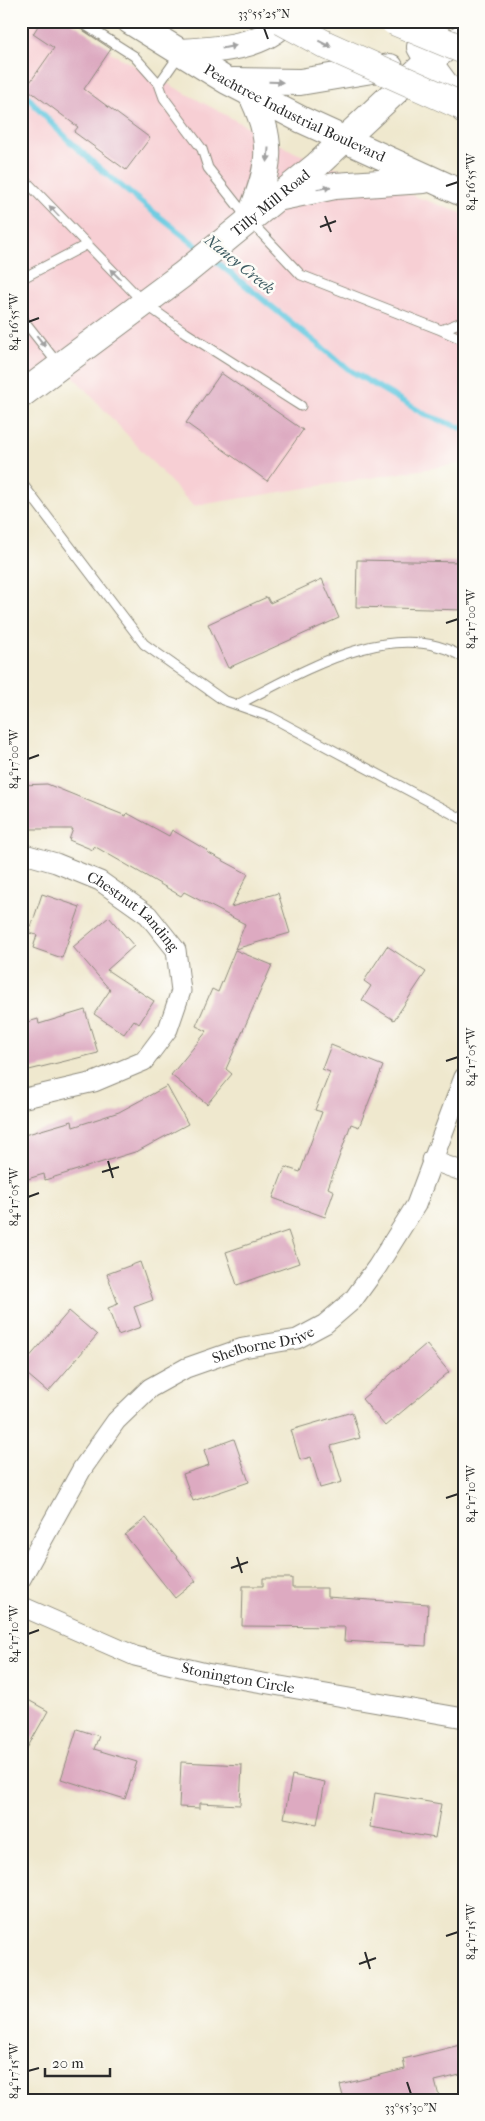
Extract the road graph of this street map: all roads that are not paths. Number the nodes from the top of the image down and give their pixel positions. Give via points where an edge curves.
1 (79, 21) edge
2 (130, 21) edge
3 (282, 21) edge
4 (286, 21) edge
5 (394, 21) edge
6 (407, 21) edge
7 (464, 36) edge
8 (464, 50) edge
9 (181, 52) junction
10 (464, 58) edge
11 (428, 61) junction
12 (227, 80) junction
13 (158, 84) junction
14 (250, 92) junction
15 (464, 108) edge
16 (344, 140) junction
17 (21, 176) edge
18 (432, 180) junction
19 (464, 194) edge
20 (276, 199) junction
21 (240, 228) junction
22 (86, 245) junction
23 (21, 279) edge
24 (144, 303) junction
25 (21, 317) edge
26 (464, 321) edge
27 (441, 330) junction
28 (464, 340) edge
29 (60, 366) junction
30 (21, 395) edge
31 (301, 406) dead end
32 (21, 482) edge
33 (464, 658) edge
34 (237, 705) junction
35 (464, 820) edge
36 (21, 853) edge
37 (464, 1077) edge
38 (21, 1099) edge
39 (431, 1160) junction
40 (464, 1172) edge
41 (21, 1579) edge
42 (21, 1606) edge
43 (464, 1718) edge

1 - 13 lane via 134,56
2 - 9 main road, Peachtree Industrial Boulevard
3 -> 15 highway, bridge via 334,49
9 -> 4 main road via 244,44 279,29
5 - 8 highway, bridge
6 - 11 main road
7 - 11 main road, Tilly Mill Road
9 - 12 main road, Peachtree Industrial Boulevard
9 - 13 lane
10 - 11 main road
12 -> 11 main road via 300,82
11 - 15 main road
11 - 16 main road, Tilly Mill Road
12 - 14 main road, Peachtree Industrial Boulevard
13 - 21 lane via 164,98 202,149 208,168
14 - 16 main road, Peachtree Industrial Boulevard
14 -> 21 main road via 262,118 268,146 264,179
16 - 18 main road, Peachtree Industrial Boulevard
16 - 20 main road, Tilly Mill Road
22 -> 17 lane
18 - 19 main road, Peachtree Industrial Boulevard
20 -> 18 main road via 335,186
20 - 21 main road, Tilly Mill Road
21 - 24 main road, Tilly Mill Road
21 - 27 lane via 301,275
22 - 23 lane
24 -> 22 lane
24 - 29 main road, Tilly Mill Road
24 - 31 lane
25 -> 29 lane
26 - 27 lane
27 - 28 lane
29 - 30 main road, Tilly Mill Road
32 - 34 lane via 144,644 222,700
33 - 34 lane via 428,642 376,645 321,662
34 - 35 lane via 271,717
36 - 38 street, Chestnut Landing via 100,881 148,915 176,950 181,991 168,1029 144,1061 94,1082
37 - 39 street, Shelborne Drive
39 - 40 street
39 - 41 street, Shelborne Drive via 416,1205 378,1267 352,1300 325,1324 298,1339 243,1348 186,1368 150,1388 116,1421 82,1469
42 - 43 street, Stonington Circle via 135,1656 206,1673

